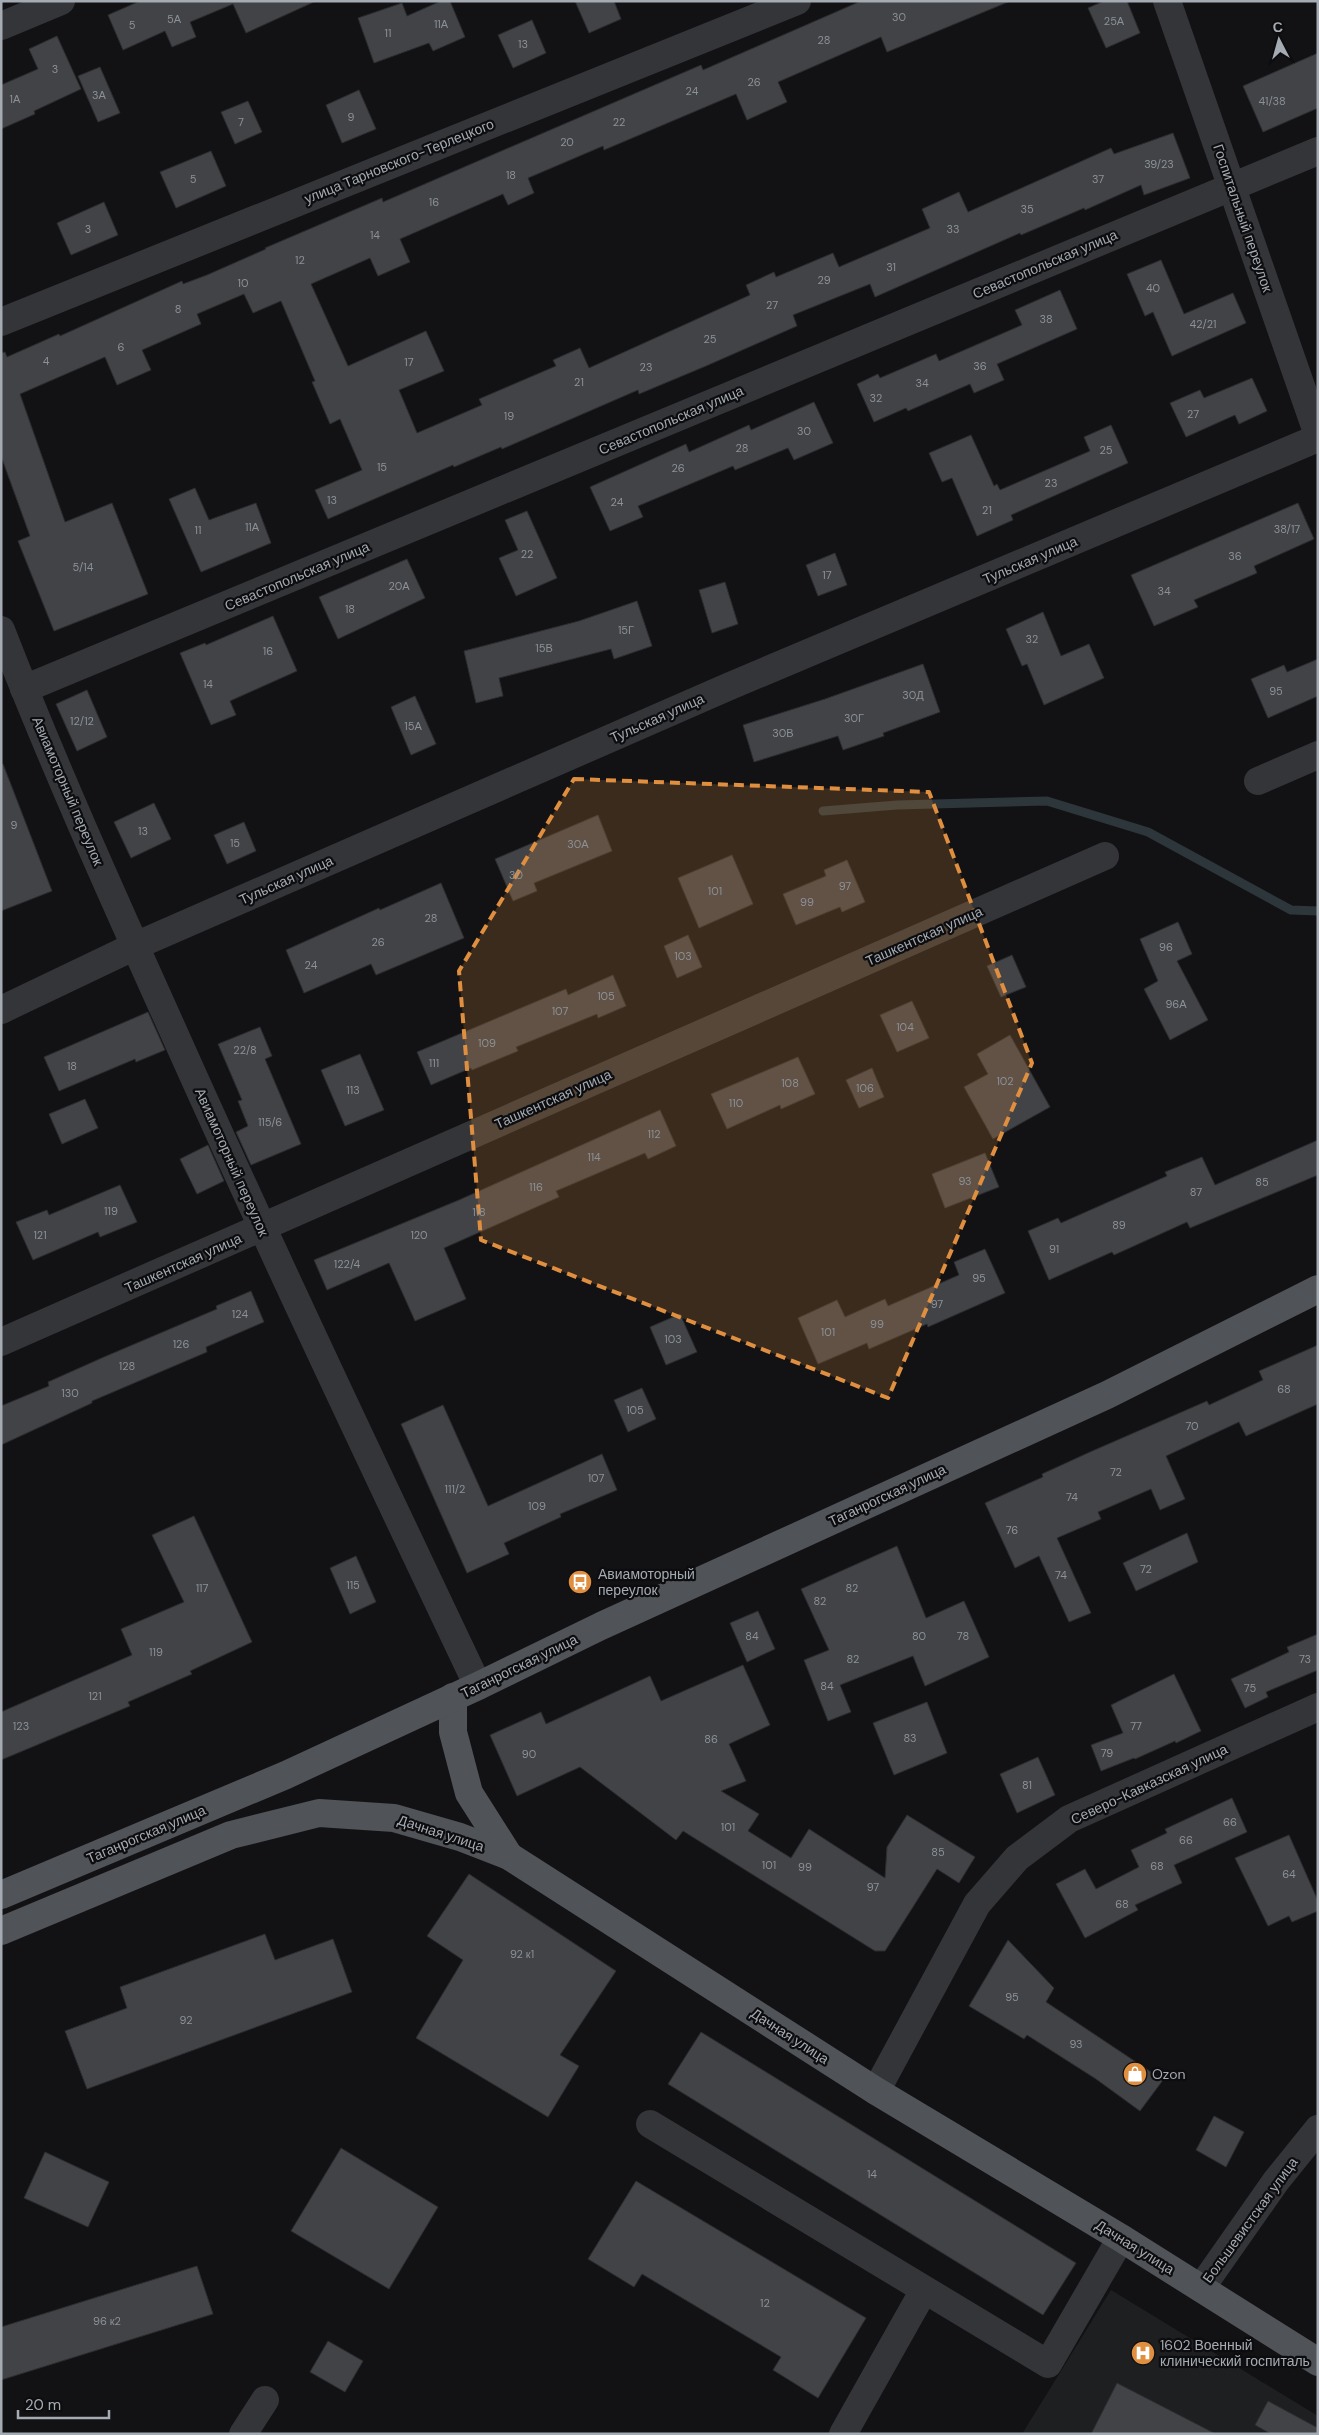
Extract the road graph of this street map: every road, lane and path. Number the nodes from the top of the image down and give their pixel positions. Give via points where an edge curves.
1 (61, 1) edge
2 (798, 1) edge
3 (1166, 1) edge
4 (1, 26) edge
5 (1318, 151) edge
6 (1232, 186) junction
7 (1, 322) edge
8 (1318, 436) edge
9 (1, 630) edge
10 (24, 689) junction
11 (1318, 755) edge
12 (1258, 781) dead end
13 (1105, 856) dead end
14 (135, 946) junction
15 (1, 1010) edge
16 (262, 1228) junction
17 (1318, 1289) edge
18 (1, 1342) edge
19 (478, 1686) junction
20 (453, 1697) junction
21 (1318, 1707) edge
22 (509, 1856) junction
23 (1, 1895) edge
24 (1, 1931) edge
25 (876, 2091) junction
26 (650, 2124) dead end
27 (1318, 2129) edge
28 (1121, 2238) junction
29 (1201, 2288) junction
30 (924, 2290) junction
31 (1318, 2362) edge
32 (264, 2400) dead end
33 (242, 2434) edge
34 (843, 2434) edge

1 - 4 street
2 - 7 street, улица Тарновского-Терлецкого
3 - 6 street, Госпитальный переулок
5 - 6 street, Севастопольская улица
6 - 8 street, Госпитальный переулок
6 - 10 street, Севастопольская улица
8 - 14 street, Тульская улица via 749,678
9 - 10 street, Авиамоторный переулок
10 - 14 street, Авиамоторный переулок
11 - 12 street
13 - 16 street, Ташкентская улица
14 - 15 street, Тульская улица
14 - 16 street, Авиамоторный переулок
16 - 18 street, Ташкентская улица
16 - 19 street, Авиамоторный переулок
17 - 19 main road, Таганрогская улица via 1107,1394 601,1626
19 - 20 main road, Таганрогская улица
20 - 22 main road, Таганрогская улица via 453,1732 468,1793
20 - 23 main road, Таганрогская улица via 286,1775
21 - 25 street, Северо-Кавказская улица via 1069,1819 1017,1858 977,1904
22 - 24 main road, Дачная улица via 394,1818 320,1813 231,1835
22 - 25 main road, Дачная улица
25 - 28 main road, Дачная улица
26 - 30 street
27 - 29 street, Большевистская улица
28 - 29 main road, Дачная улица
28 - 30 street via 1048,2364
29 - 31 main road, Дачная улица
30 - 34 street
32 - 33 street

